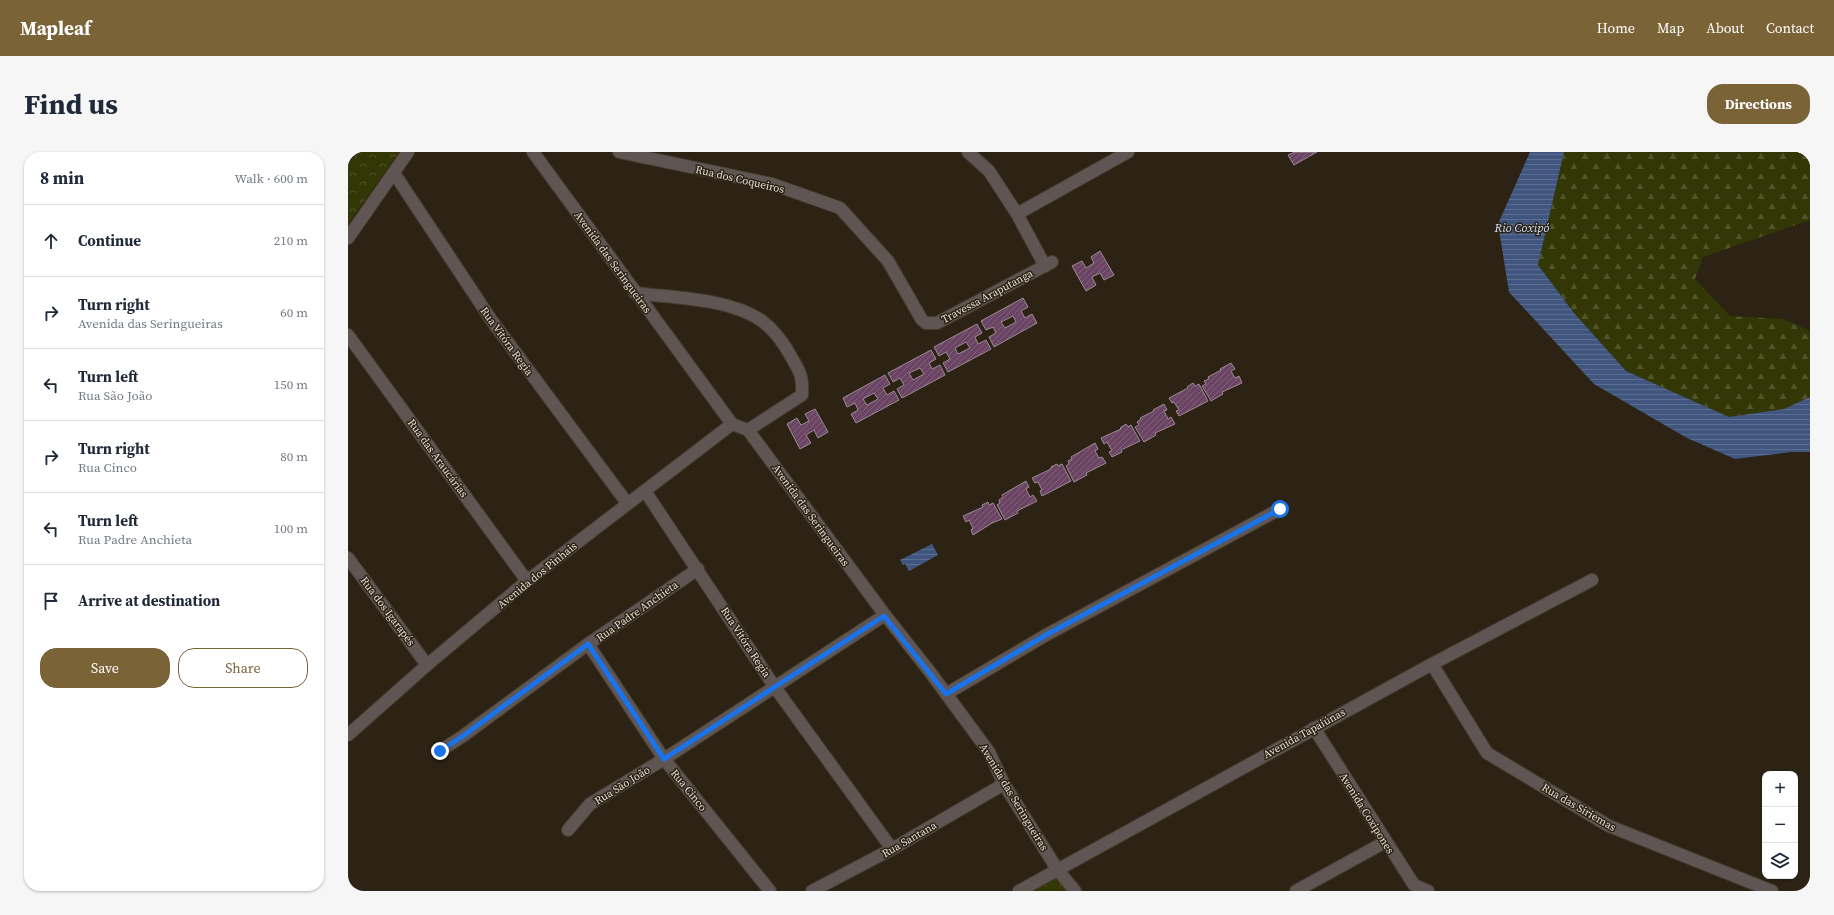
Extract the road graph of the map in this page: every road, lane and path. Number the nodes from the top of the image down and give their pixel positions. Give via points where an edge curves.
1 (408, 152) edge
2 (533, 152) edge
3 (619, 152) edge
4 (968, 152) edge
5 (981, 152) edge
6 (1128, 152) edge
7 (989, 171) junction
8 (394, 173) junction
9 (1017, 214) junction
10 (348, 238) edge
11 (635, 294) junction
12 (922, 320) joint
13 (348, 335) edge
14 (732, 424) junction
15 (748, 430) junction
16 (645, 491) junction
17 (627, 503) junction
18 (1280, 509) dead end
19 (348, 558) edge
20 (698, 569) junction
21 (1592, 580) dead end
22 (528, 581) junction
23 (884, 616) junction
24 (588, 644) junction
25 (427, 664) junction
26 (1432, 664) junction
27 (774, 686) junction
28 (946, 694) junction
29 (1314, 728) junction
30 (348, 735) edge
31 (440, 751) dead end
32 (664, 759) junction
33 (1004, 784) junction
34 (568, 830) dead end
35 (1385, 842) junction
36 (892, 849) junction
37 (1058, 870) junction
38 (770, 891) edge
39 (812, 891) edge
40 (1019, 891) edge
41 (1075, 891) edge
42 (1296, 891) edge
43 (1428, 891) edge
44 (1772, 891) edge

1 - 8 street
2 - 11 street, Avenida das Seringueiras
3 - 12 street, Rua dos Coqueiros via 772,184 840,208 888,261
4 - 7 street
5 - 7 street
6 - 9 street
7 - 9 street
8 - 10 street
8 - 17 street, Rua Vitóra Regia via 492,321
9 - 12 street, Travessa Araputanga via 1048,264 936,323 930,324
11 - 14 street, Avenida das Seringueiras
11 - 15 street via 698,300 736,308 762,321 782,342 803,378 802,395
13 - 22 street, Rua das Araucárias
14 - 15 street
14 - 16 street, Avenida dos Pinhais
15 - 23 street, Avenida das Seringueiras
16 - 17 street, Avenida dos Pinhais
16 - 20 street, Rua Vitóra Regia
17 - 22 street, Avenida dos Pinhais
18 - 28 street via 1046,635
19 - 25 street, Rua dos Igarapés
20 - 24 street, Rua Padre Anchieta
20 - 27 street, Rua Vitóra Regia
21 - 26 street, Avenida Tapaiúnas
22 - 25 street, Avenida dos Pinhais
23 - 27 street, Rua São João
23 - 28 street, Avenida das Seringueiras
24 - 31 street, Rua Padre Anchieta
24 - 32 street, Rua Cinco
25 - 30 street, Avenida dos Pinhais
26 - 29 street, Avenida Tapaiúnas
26 - 44 street, Rua das Siriemas via 1487,753 1608,826
27 - 32 street, Rua São João
27 - 36 street, Rua Vitóra Regia
28 - 33 street, Avenida das Seringueiras via 989,752
29 - 35 street, Avenida Coxipones
29 - 37 street, Avenida Tapaiúnas
32 - 34 street, Rua São João via 590,804
32 - 38 street, Rua Cinco
33 - 36 street, Rua Santana
33 - 37 street, Avenida das Seringueiras
35 - 42 street
35 - 43 street, Avenida Coxipones via 1414,885
36 - 39 street, Rua Santana
37 - 40 street, Avenida Tapaiúnas
37 - 41 street, Avenida das Seringueiras

